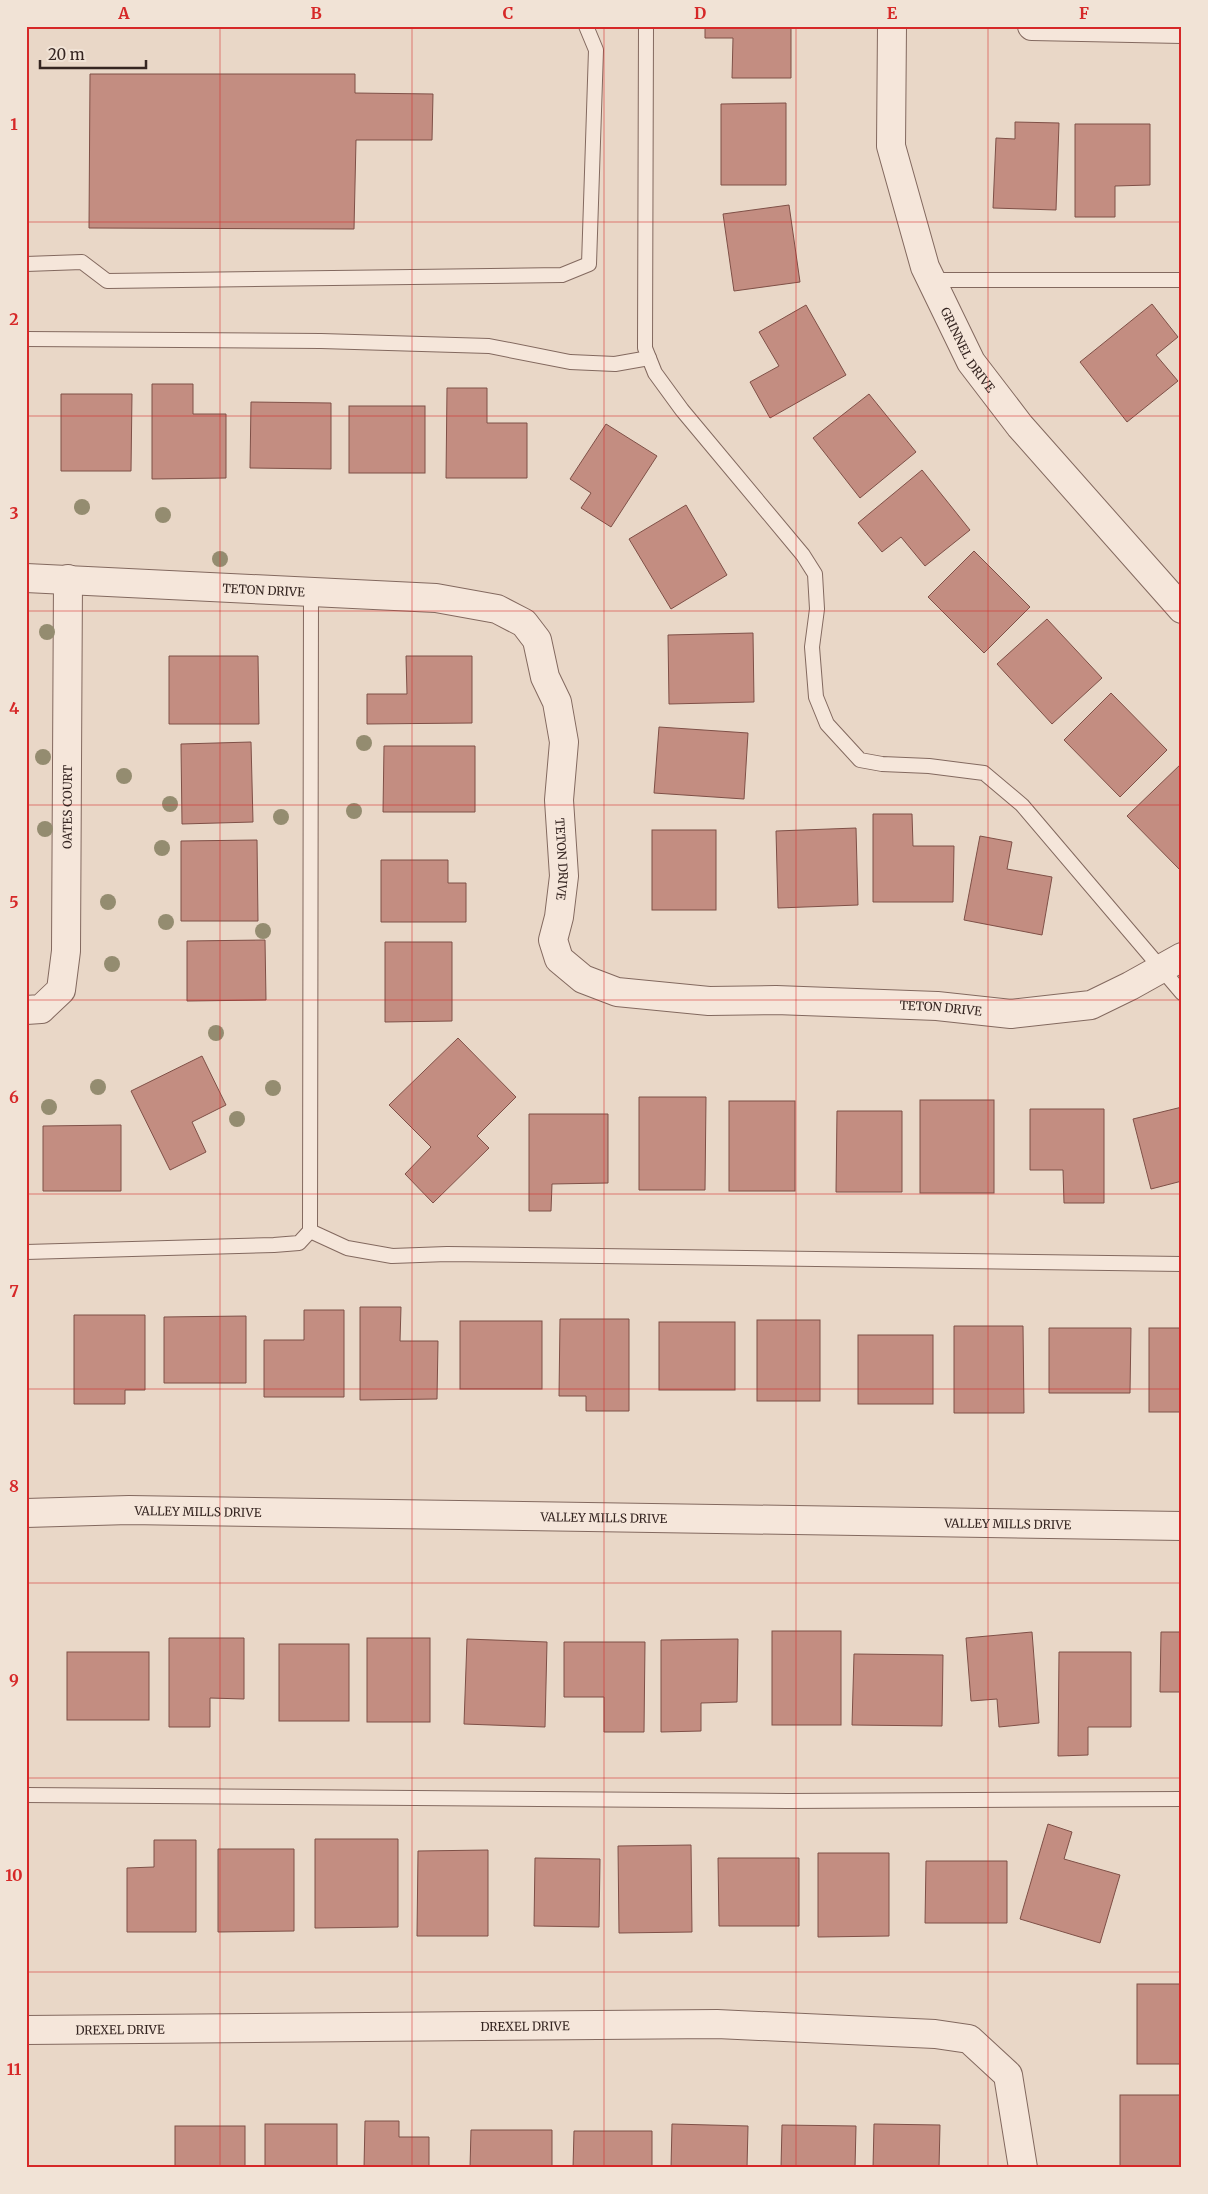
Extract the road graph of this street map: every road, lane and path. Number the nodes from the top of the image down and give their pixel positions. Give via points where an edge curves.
1 (586, 26) edge
2 (646, 26) edge
3 (892, 26) edge
4 (1032, 26) edge
5 (1182, 29) edge
6 (26, 264) edge
7 (931, 280) junction
8 (1182, 280) edge
9 (26, 339) edge
10 (649, 358) junction
11 (26, 578) edge
12 (68, 580) junction
13 (311, 592) junction
14 (1182, 609) edge
15 (1171, 964) edge
16 (1182, 993) edge
17 (26, 1010) edge
18 (310, 1231) junction
19 (26, 1252) edge
20 (1182, 1264) edge
21 (26, 1513) edge
22 (1182, 1526) edge
23 (26, 1795) edge
24 (1182, 1799) edge
25 (26, 2030) edge
26 (1023, 2168) edge

1 - 6 lane via 596,50 589,264 562,275 107,281 82,262
2 - 10 lane via 645,348
3 - 7 street, GRINNEL DRIVE via 891,146
4 - 5 street
7 - 8 lane
7 - 14 street, GRINNEL DRIVE via 970,362 1020,426
9 - 10 lane via 321,340 488,346 570,362 615,364
10 - 15 lane via 655,373 682,410 803,555 815,574 817,609 813,657 816,697 827,724 860,760 984,773 1022,805
11 - 12 street, TETON DRIVE
12 - 13 street, TETON DRIVE
12 - 17 street, OATES COURT via 66,951 61,990 42,1009
13 - 15 street, TETON DRIVE via 436,598 497,609 524,623 537,640 545,677 557,702 564,742 559,800 564,876 553,940 559,959 583,979 617,992 709,1001 937,1006 1011,1014 1090,1005
13 - 18 lane
15 - 16 lane
18 - 19 lane via 299,1243 274,1245
18 - 20 lane via 347,1248 392,1256 447,1254
21 - 22 street, VALLEY MILLS DRIVE via 129,1510
23 - 24 lane via 788,1801
25 - 26 street, DREXEL DRIVE via 717,2024 936,2034 969,2039 1008,2075

